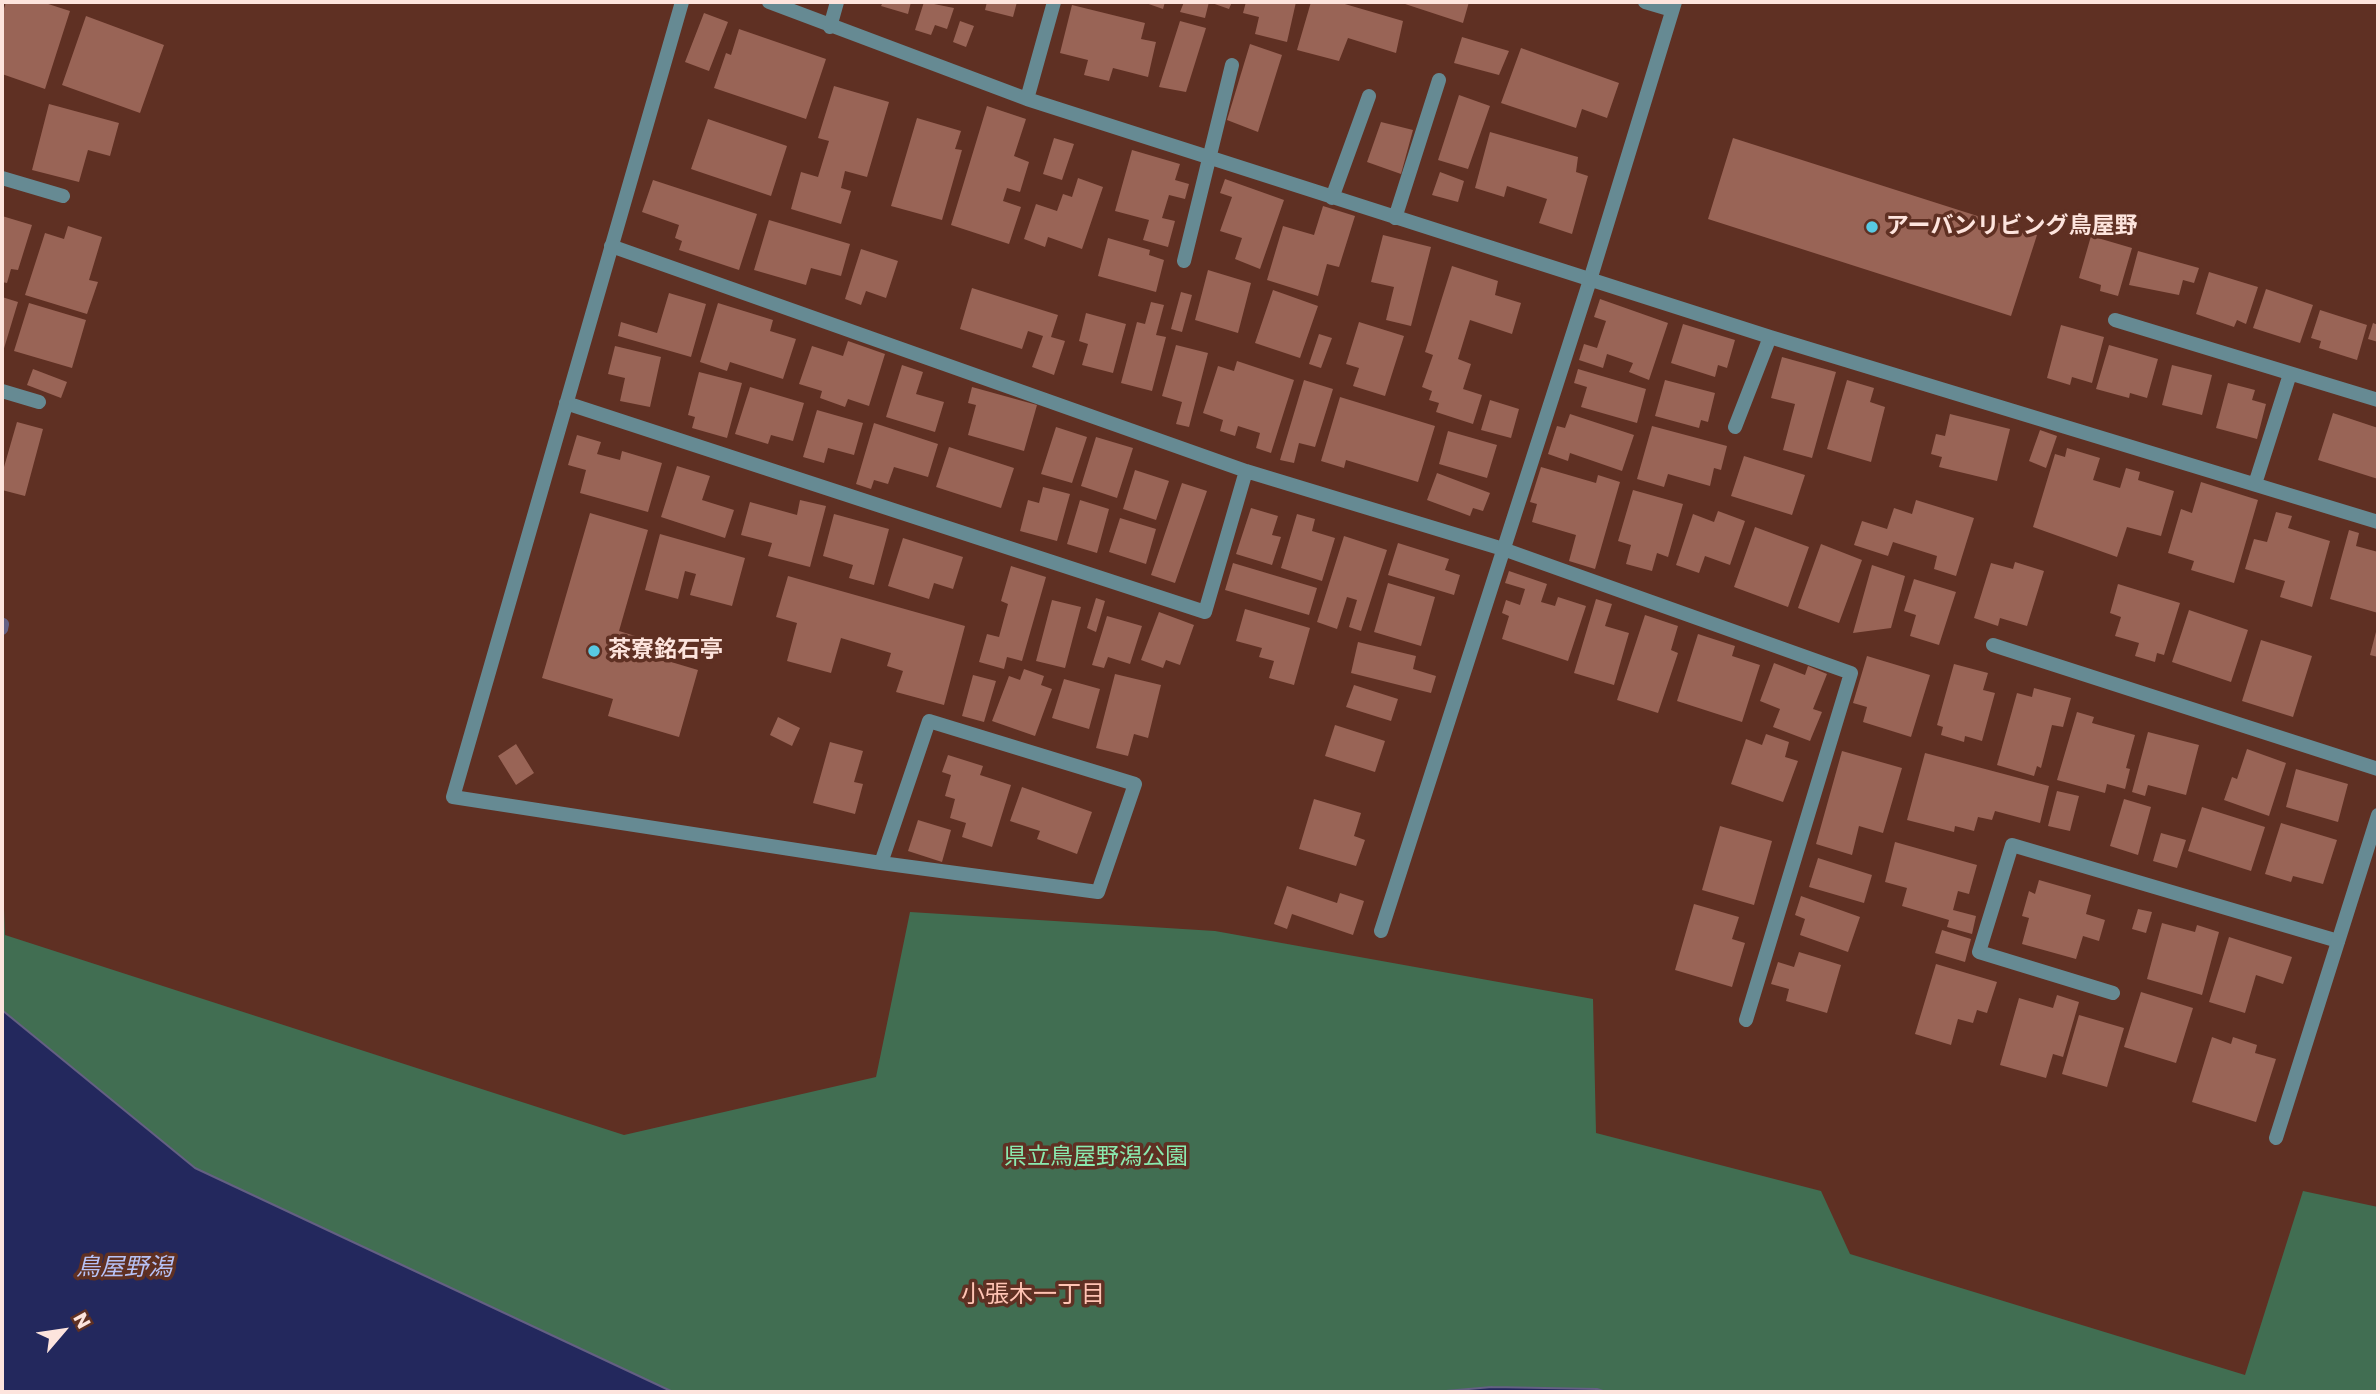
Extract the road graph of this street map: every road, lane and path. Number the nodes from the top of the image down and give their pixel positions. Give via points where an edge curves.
1 (682, 2) edge
2 (769, 2) edge
3 (837, 2) edge
4 (1054, 2) edge
5 (1645, 2) edge
6 (1673, 6) edge
7 (830, 27) junction
8 (1231, 65) dead end
9 (1439, 80) dead end
10 (1369, 96) dead end
11 (1027, 99) junction
12 (1208, 156) junction
13 (2, 178) edge
14 (62, 196) dead end
15 (1332, 198) junction
16 (1395, 218) junction
17 (611, 246) junction
18 (1184, 261) dead end
19 (1590, 280) junction
20 (2115, 320) dead end
21 (1770, 337) junction
22 (2290, 373) junction
23 (2, 391) edge
24 (2378, 400) edge
25 (39, 402) dead end
26 (566, 403) junction
27 (1735, 427) dead end
28 (1246, 471) junction
29 (2255, 484) junction
30 (2378, 522) edge
31 (1503, 549) junction
32 (1993, 645) dead end
33 (2378, 769) edge
34 (2378, 815) edge
35 (881, 863) junction
36 (1381, 931) dead end
37 (2338, 941) junction
38 (2113, 993) dead end
39 (1746, 1020) dead end
40 (2276, 1138) dead end

1 - 17 street
2 - 7 street
3 - 7 street
4 - 11 street
5 - 6 street
6 - 19 street
7 - 11 street
8 - 12 street
9 - 16 street
10 - 15 street
11 - 12 street
12 - 15 street
12 - 18 street
13 - 14 street
15 - 16 street
16 - 19 street
17 - 26 street
17 - 28 street
19 - 21 street
19 - 31 street
20 - 22 street
21 - 27 street
21 - 29 street
22 - 24 street
22 - 29 street
23 - 25 street
26 - 28 street via 1205,612
26 - 35 street via 453,797
28 - 31 street
29 - 30 street
31 - 36 street
31 - 39 street via 1851,673
32 - 33 street
34 - 37 street
35 - 35 street via 1098,892 1135,784 929,721
37 - 38 street via 2012,845 1979,952
37 - 40 street

